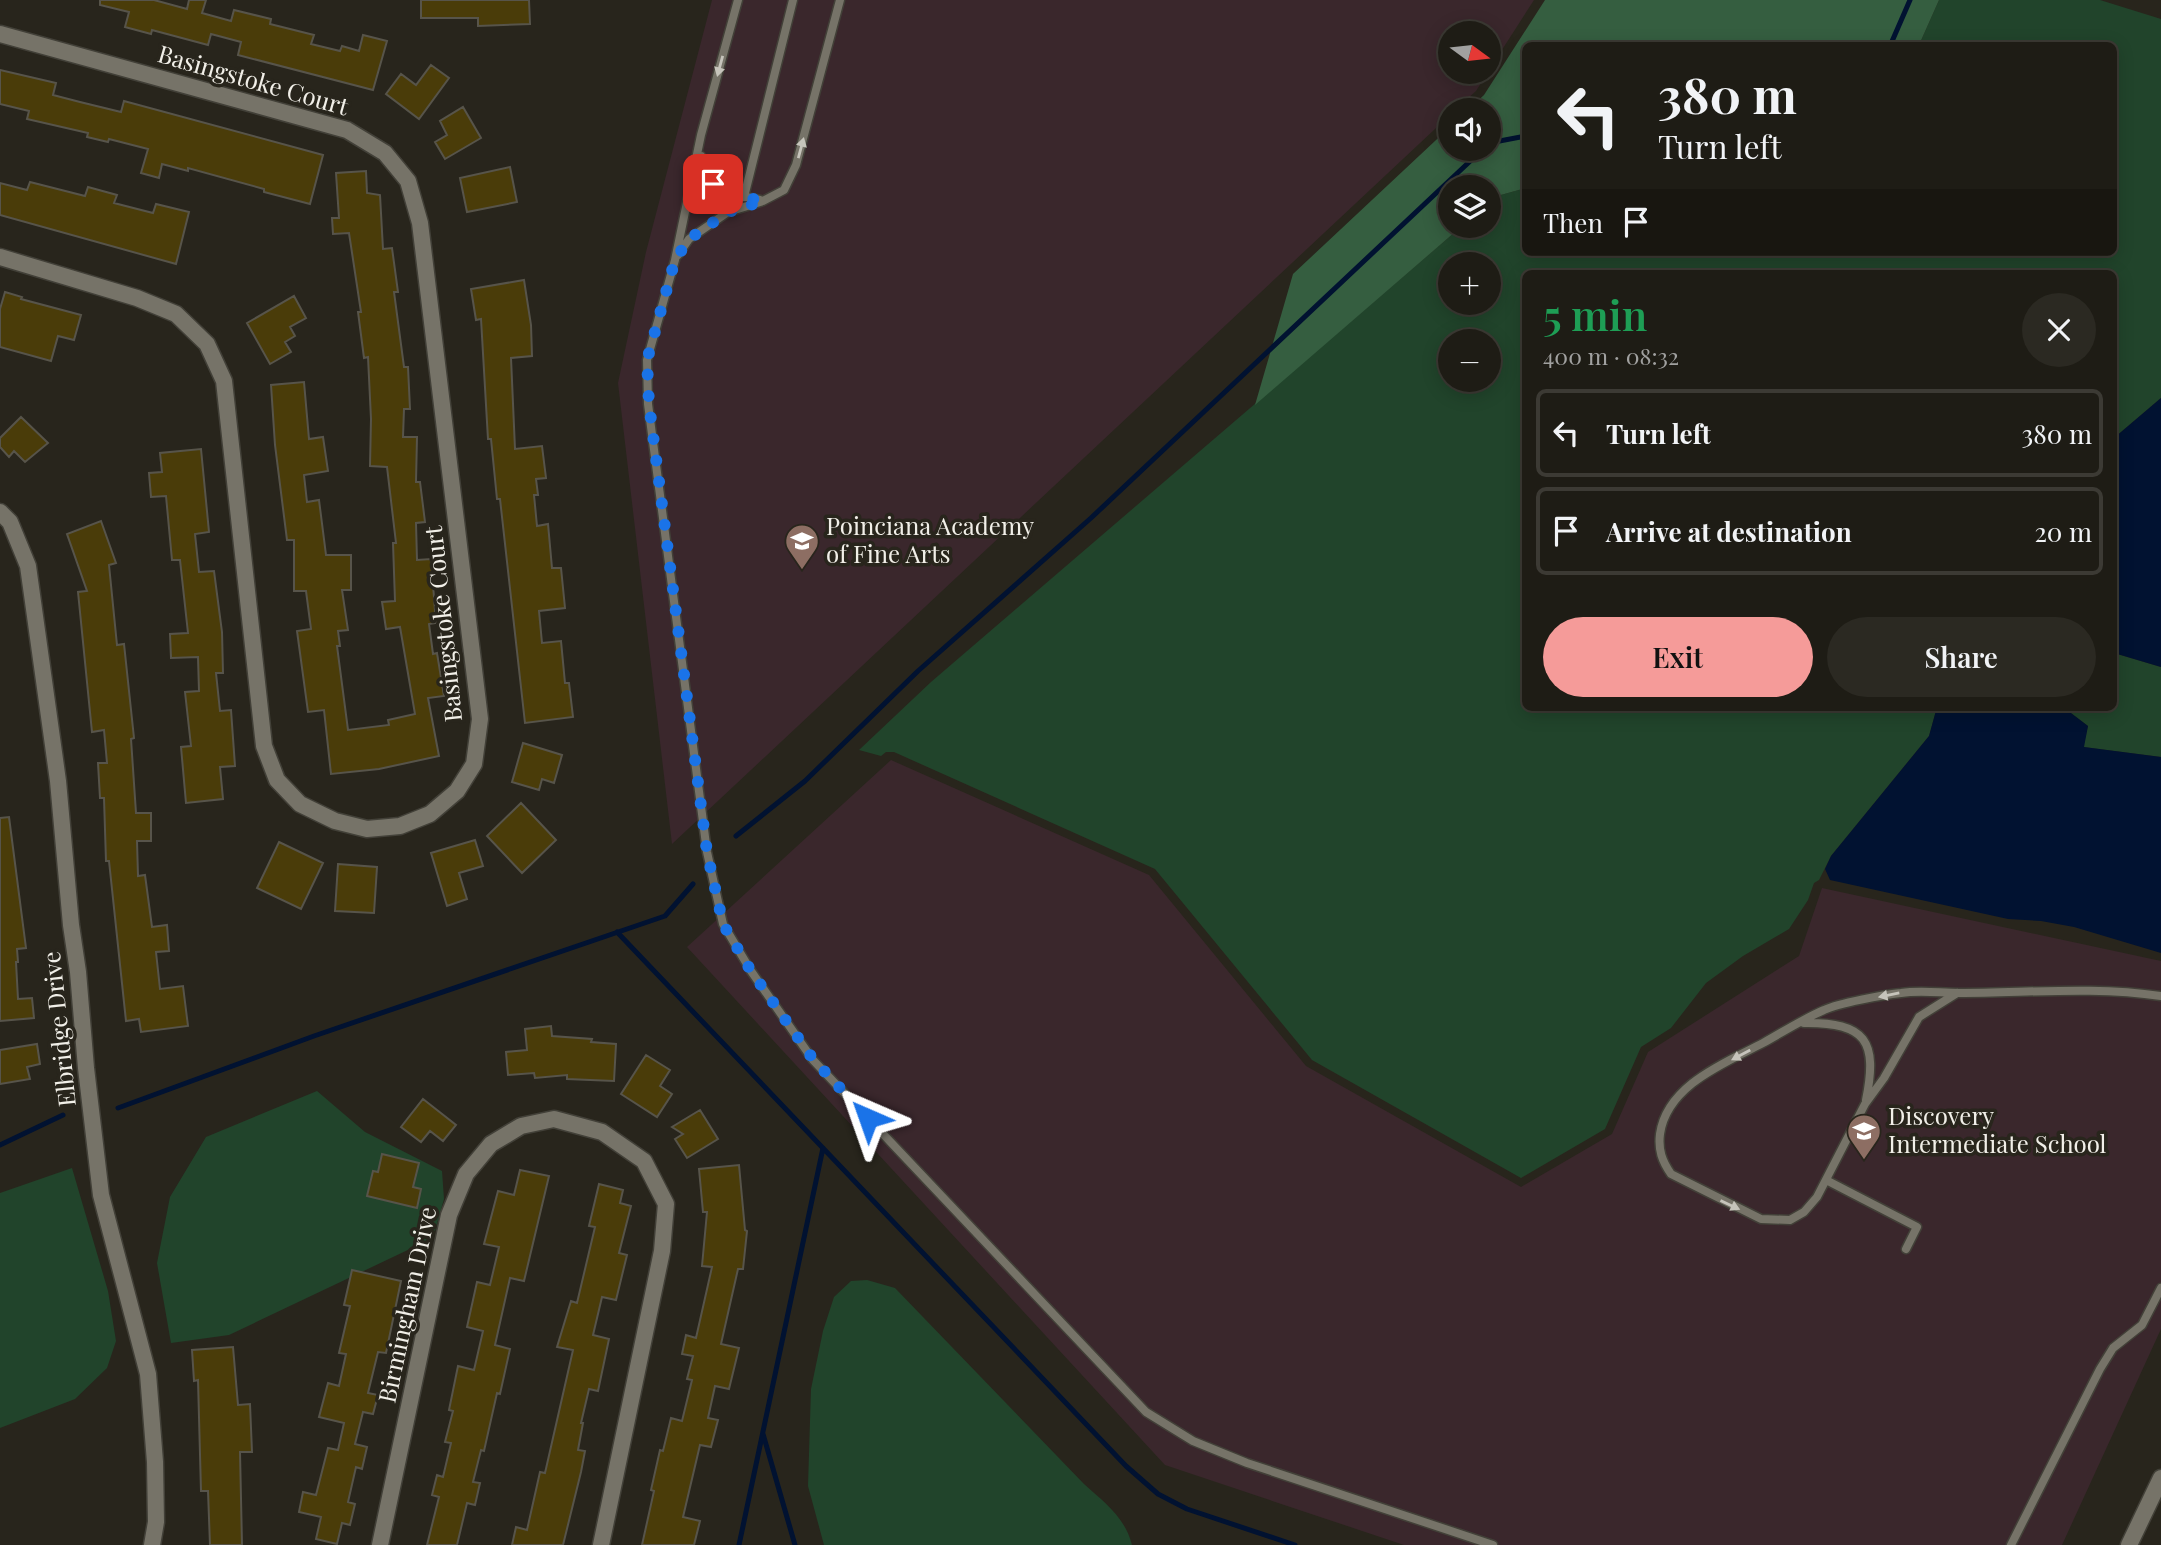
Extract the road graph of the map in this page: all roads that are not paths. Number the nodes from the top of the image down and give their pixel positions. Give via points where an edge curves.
1 (738, 0) edge
2 (793, 0) edge
3 (840, 0) edge
4 (0, 34) edge
5 (701, 135) junction
6 (744, 197) junction
7 (763, 201) junction
8 (0, 257) edge
9 (675, 260) junction
10 (0, 512) edge
11 (1957, 993) junction
12 (2161, 996) edge
13 (1801, 1023) junction
14 (1865, 1104) junction
15 (1826, 1180) junction
16 (1906, 1249) dead end
17 (2161, 1288) edge
18 (2161, 1478) edge
19 (152, 1545) edge
20 (380, 1545) edge
21 (600, 1545) edge
22 (1493, 1545) edge
23 (2011, 1545) edge
24 (2129, 1545) edge

1 -> 5 lane
2 - 6 lane
7 -> 3 lane via 784,190 796,165
4 - 8 street, Basingstoke Court via 347,130 385,153 408,181 421,223 480,719 474,764 457,791 430,814 400,826 367,829 335,821 300,804 277,780 264,746 224,381 207,344 176,314
5 - 6 lane via 701,165 713,184
5 - 9 lane
6 - 7 lane
7 - 9 lane via 728,212 689,239
9 - 22 lane via 647,360 649,404 707,852 723,924 751,971 813,1059 1146,1412 1193,1441 1247,1463
10 - 19 street, Elbridge Drive via 10,522 28,566 58,781 101,1195 148,1374 155,1462
11 - 12 lane via 2079,991
11 -> 13 lane via 1900,993 1825,1009
11 - 14 lane via 1919,1017
13 - 14 lane via 1836,1024 1863,1039 1872,1072
13 -> 15 lane via 1720,1066 1672,1102 1662,1127 1660,1152 1671,1174 1761,1219 1790,1220 1804,1212
14 - 15 lane
15 - 16 lane via 1917,1227
17 - 23 lane via 2142,1325 2113,1348 2104,1362
18 - 24 street
20 - 21 street, Birmingham Drive via 449,1215 466,1174 491,1144 521,1126 554,1119 602,1132 644,1161 666,1204 662,1251

